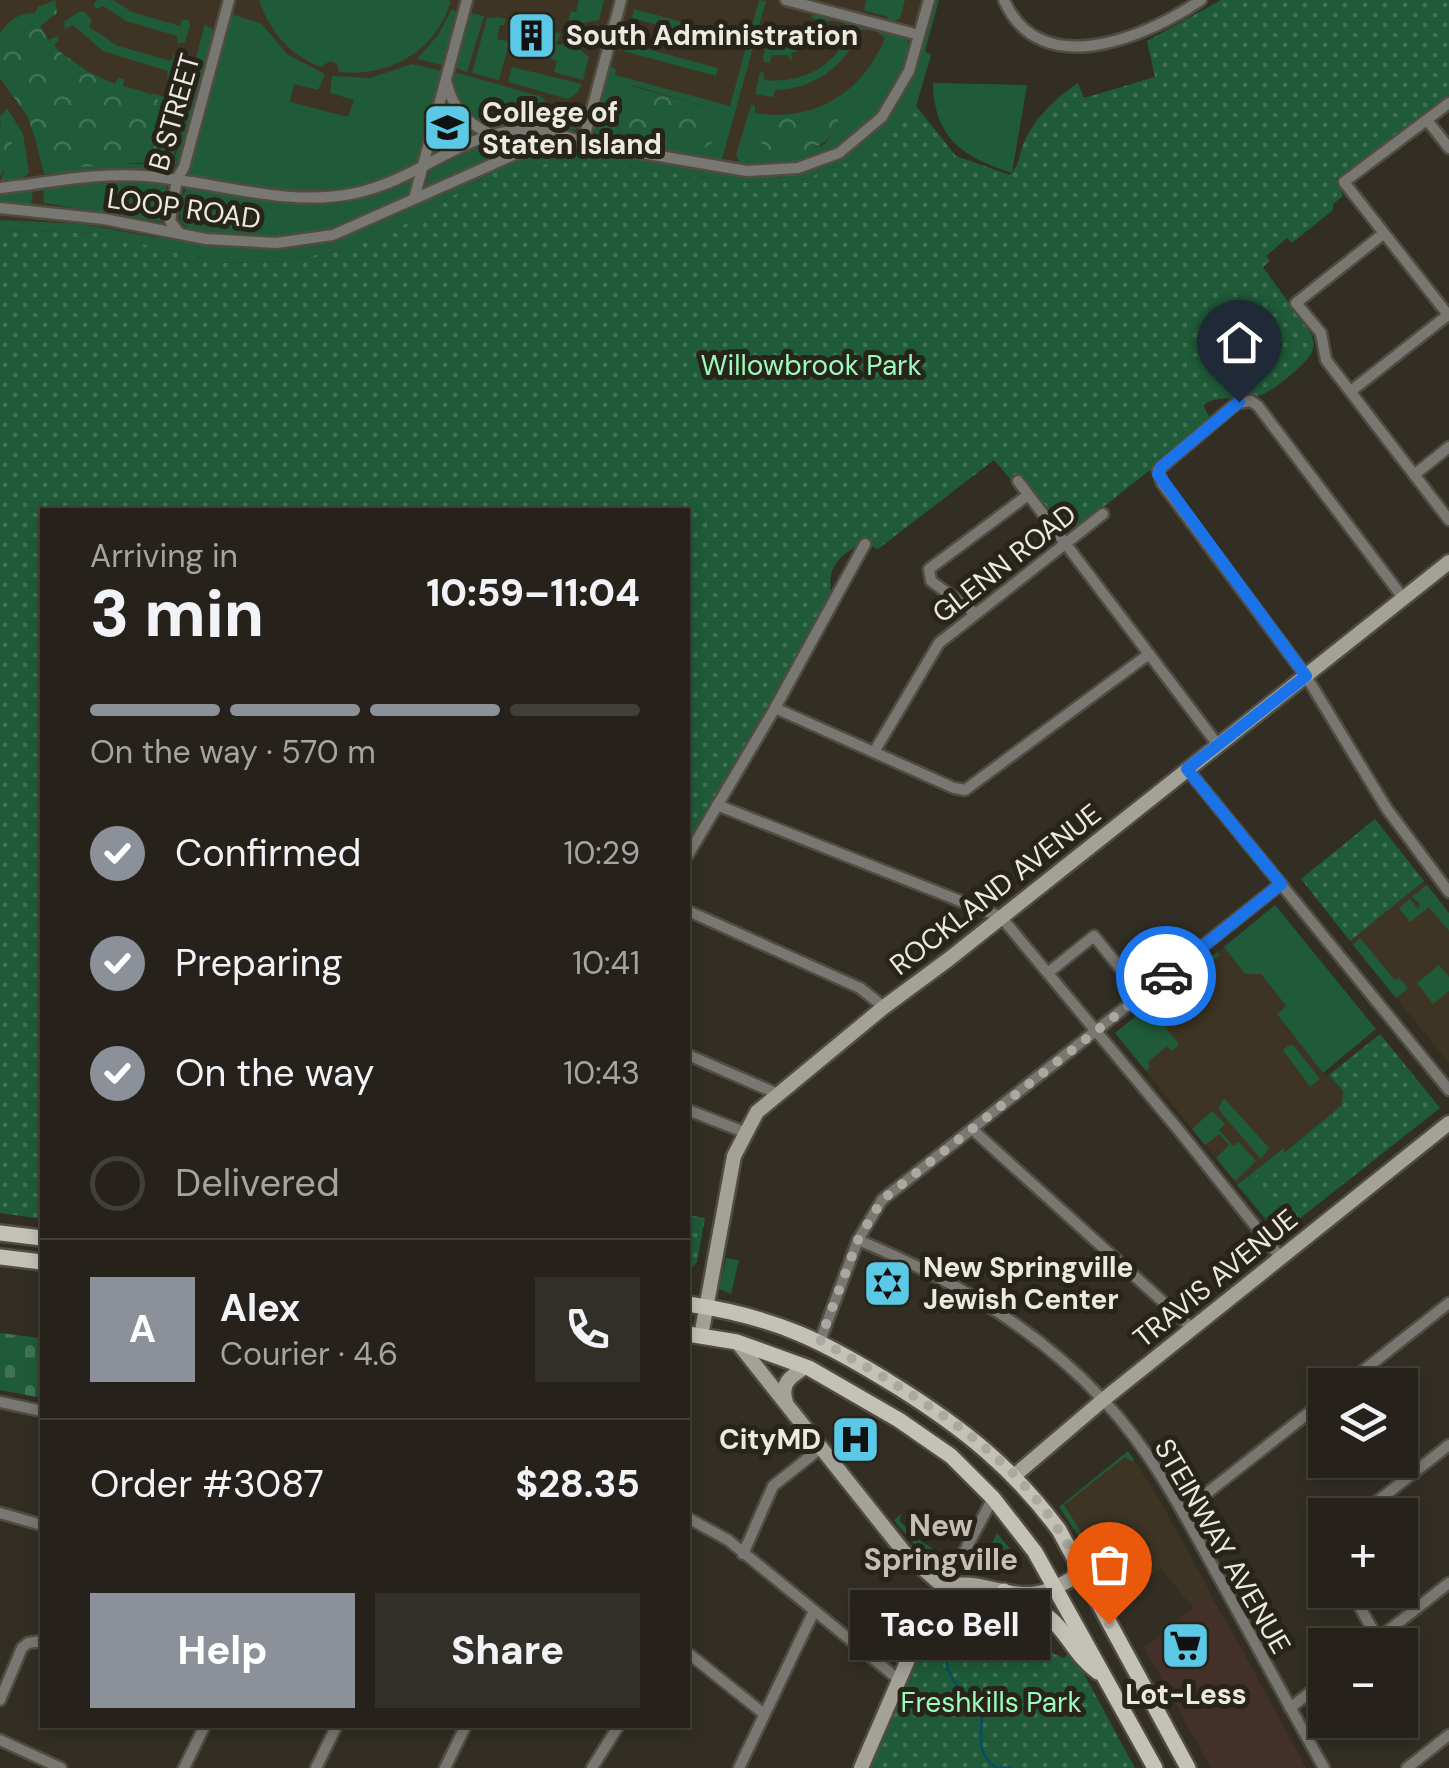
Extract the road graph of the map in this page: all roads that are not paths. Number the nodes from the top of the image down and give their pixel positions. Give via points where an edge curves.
1 (229, 0) edge
2 (468, 0) edge
3 (621, 0) edge
4 (786, 0) edge
5 (929, 0) edge
6 (1004, 0) edge
7 (1202, 0) edge
8 (919, 36) junction
9 (446, 81) junction
10 (1449, 103) edge
11 (1426, 120) junction
12 (491, 134) junction
13 (582, 143) junction
14 (1449, 148) edge
15 (423, 165) junction
16 (177, 180) junction
17 (0, 188) edge
18 (414, 198) junction
19 (0, 208) edge
20 (179, 233) junction
21 (1383, 234) junction
22 (1449, 316) edge
23 (1351, 390) junction
24 (1449, 447) edge
25 (1414, 475) junction
26 (1018, 481) dead end
27 (1028, 494) junction
28 (1103, 514) dead end
29 (1449, 520) edge
30 (865, 544) dead end
31 (1066, 544) junction
32 (1449, 562) edge
33 (1404, 599) junction
34 (975, 613) junction
35 (1148, 654) junction
36 (1306, 676) junction
37 (774, 708) junction
38 (1218, 745) junction
39 (874, 752) junction
40 (1187, 769) junction
41 (717, 804) junction
42 (690, 851) edge
43 (1281, 884) junction
44 (1449, 892) edge
45 (690, 912) edge
46 (1002, 917) junction
47 (1049, 972) junction
48 (1142, 995) junction
49 (884, 1007) junction
50 (1097, 1032) junction
51 (690, 1056) edge
52 (1449, 1090) edge
53 (778, 1094) junction
54 (690, 1111) edge
55 (1449, 1123) edge
56 (973, 1130) junction
57 (744, 1132) junction
58 (0, 1233) edge
59 (40, 1238) edge
60 (858, 1240) junction
61 (0, 1257) edge
62 (1280, 1258) junction
63 (40, 1262) edge
64 (1449, 1303) edge
65 (690, 1304) edge
66 (706, 1307) junction
67 (1192, 1328) junction
68 (694, 1335) edge
69 (820, 1340) junction
70 (737, 1342) junction
71 (805, 1366) junction
72 (1366, 1368) edge
73 (1103, 1400) junction
74 (0, 1402) edge
75 (786, 1403) junction
76 (40, 1410) edge
77 (1308, 1413) edge
78 (1449, 1445) edge
79 (822, 1448) junction
80 (1014, 1476) junction
81 (993, 1498) junction
82 (1382, 1498) edge
83 (1183, 1512) junction
84 (0, 1514) edge
85 (690, 1519) edge
86 (40, 1524) edge
87 (743, 1554) junction
88 (1082, 1573) junction
89 (1449, 1583) edge
90 (944, 1588) junction
91 (1054, 1588) junction
92 (1004, 1591) junction
93 (814, 1612) junction
94 (1392, 1628) edge
95 (40, 1641) edge
96 (690, 1655) edge
97 (1105, 1676) junction
98 (898, 1679) junction
99 (1308, 1694) edge
100 (0, 1700) edge
101 (1290, 1708) junction
102 (763, 1713) junction
103 (204, 1728) edge
104 (336, 1728) edge
105 (465, 1728) edge
106 (617, 1728) edge
107 (1449, 1735) edge
108 (0, 1740) edge
109 (61, 1768) edge
110 (184, 1768) edge
111 (316, 1768) edge
112 (445, 1768) edge
113 (592, 1768) edge
114 (739, 1768) edge
115 (861, 1768) edge
116 (1155, 1768) edge
117 (1188, 1768) edge
118 (1324, 1768) edge
119 (1407, 1768) edge

1 - 16 street, B STREET
2 - 9 street
3 - 13 street
4 - 8 street
5 - 8 street, LOOP ROAD
6 - 7 street via 1026,31 1070,47 1138,34
8 - 13 street, LOOP ROAD via 902,87 882,118 814,164 747,171
9 - 12 street via 458,112
9 - 15 street
10 - 11 street
11 - 14 street
11 - 21 street via 1344,182
12 - 13 street, LOOP ROAD via 537,129
12 - 15 street, LOOP ROAD
13 - 18 street, LOOP ROAD via 520,152
15 - 16 street, LOOP ROAD via 375,188 329,198
15 - 18 street
16 - 17 street, LOOP ROAD via 132,176
16 - 20 street, B STREET via 170,221
18 - 20 street, LOOP ROAD via 333,235 295,241 252,244
19 - 20 street, LOOP ROAD
21 - 22 street
21 - 23 street via 1296,303 1320,333 1326,360
22 - 23 street
23 - 25 street
24 - 25 street
25 - 29 street
26 - 27 street
27 - 31 street
27 - 34 street via 929,569 932,581
28 - 31 street, GLENN ROAD
30 - 37 street
31 - 34 street, GLENN ROAD
31 - 35 street
32 - 33 street, ROCKLAND AVENUE
33 - 36 street, ROCKLAND AVENUE
33 - 36 street via 1258,406 1237,404 1158,472
34 - 39 street, GLENN ROAD via 939,643
35 - 38 street
35 - 39 street via 969,788 954,788
36 - 38 street, ROCKLAND AVENUE
36 - 44 street via 1386,809
37 - 39 street
37 - 41 street
38 - 40 street, ROCKLAND AVENUE
40 - 43 street
40 - 46 street, ROCKLAND AVENUE
41 - 42 street
41 - 46 street
43 - 48 street
43 - 52 street
45 - 49 street via 860,988
46 - 47 street
46 - 49 street, ROCKLAND AVENUE
47 - 48 street via 1094,936
47 - 50 street
48 - 50 street
49 - 53 street, ROCKLAND AVENUE
50 - 56 street
50 - 62 street
51 - 53 street
53 - 57 street, ROCKLAND AVENUE
54 - 57 street
55 - 62 street, TRAVIS AVENUE
56 - 60 street via 882,1200
56 - 67 street
57 - 66 street, ROCKLAND AVENUE
58 - 59 main road
60 - 69 street
60 - 73 street, STEINWAY AVENUE via 978,1298 1038,1340
61 - 63 main road
62 - 67 street, TRAVIS AVENUE
64 - 72 street
65 - 66 main road
66 - 68 street, ROCKLAND AVENUE
66 - 69 main road
67 - 73 street, TRAVIS AVENUE
68 - 70 main road
69 - 80 main road via 954,1423
70 - 71 main road
70 - 75 street
71 - 75 street via 782,1388
71 - 81 main road via 939,1446
73 - 80 street, TRAVIS AVENUE
73 - 83 street, STEINWAY AVENUE
74 - 76 street
75 - 79 street
77 - 83 street
78 - 82 street
79 - 87 street via 773,1486
79 - 90 street via 904,1552
80 - 88 main road via 1059,1530
81 - 90 street
81 - 91 main road
83 - 101 street, STEINWAY AVENUE
84 - 86 street
85 - 87 street
87 - 93 street
88 - 91 street
88 - 117 main road
89 - 94 street
90 - 92 street via 962,1583
90 - 98 street
91 - 92 street
91 - 97 main road
92 - 97 main road via 1046,1615 1080,1659
93 - 98 street
93 - 102 street
95 - 100 street via 22,1648
96 - 102 street
97 - 116 main road
98 - 115 street
99 - 101 street
101 - 118 street, STEINWAY AVENUE
102 - 114 street
103 - 110 street
104 - 111 street
105 - 112 street
106 - 113 street
107 - 119 street
108 - 109 street

